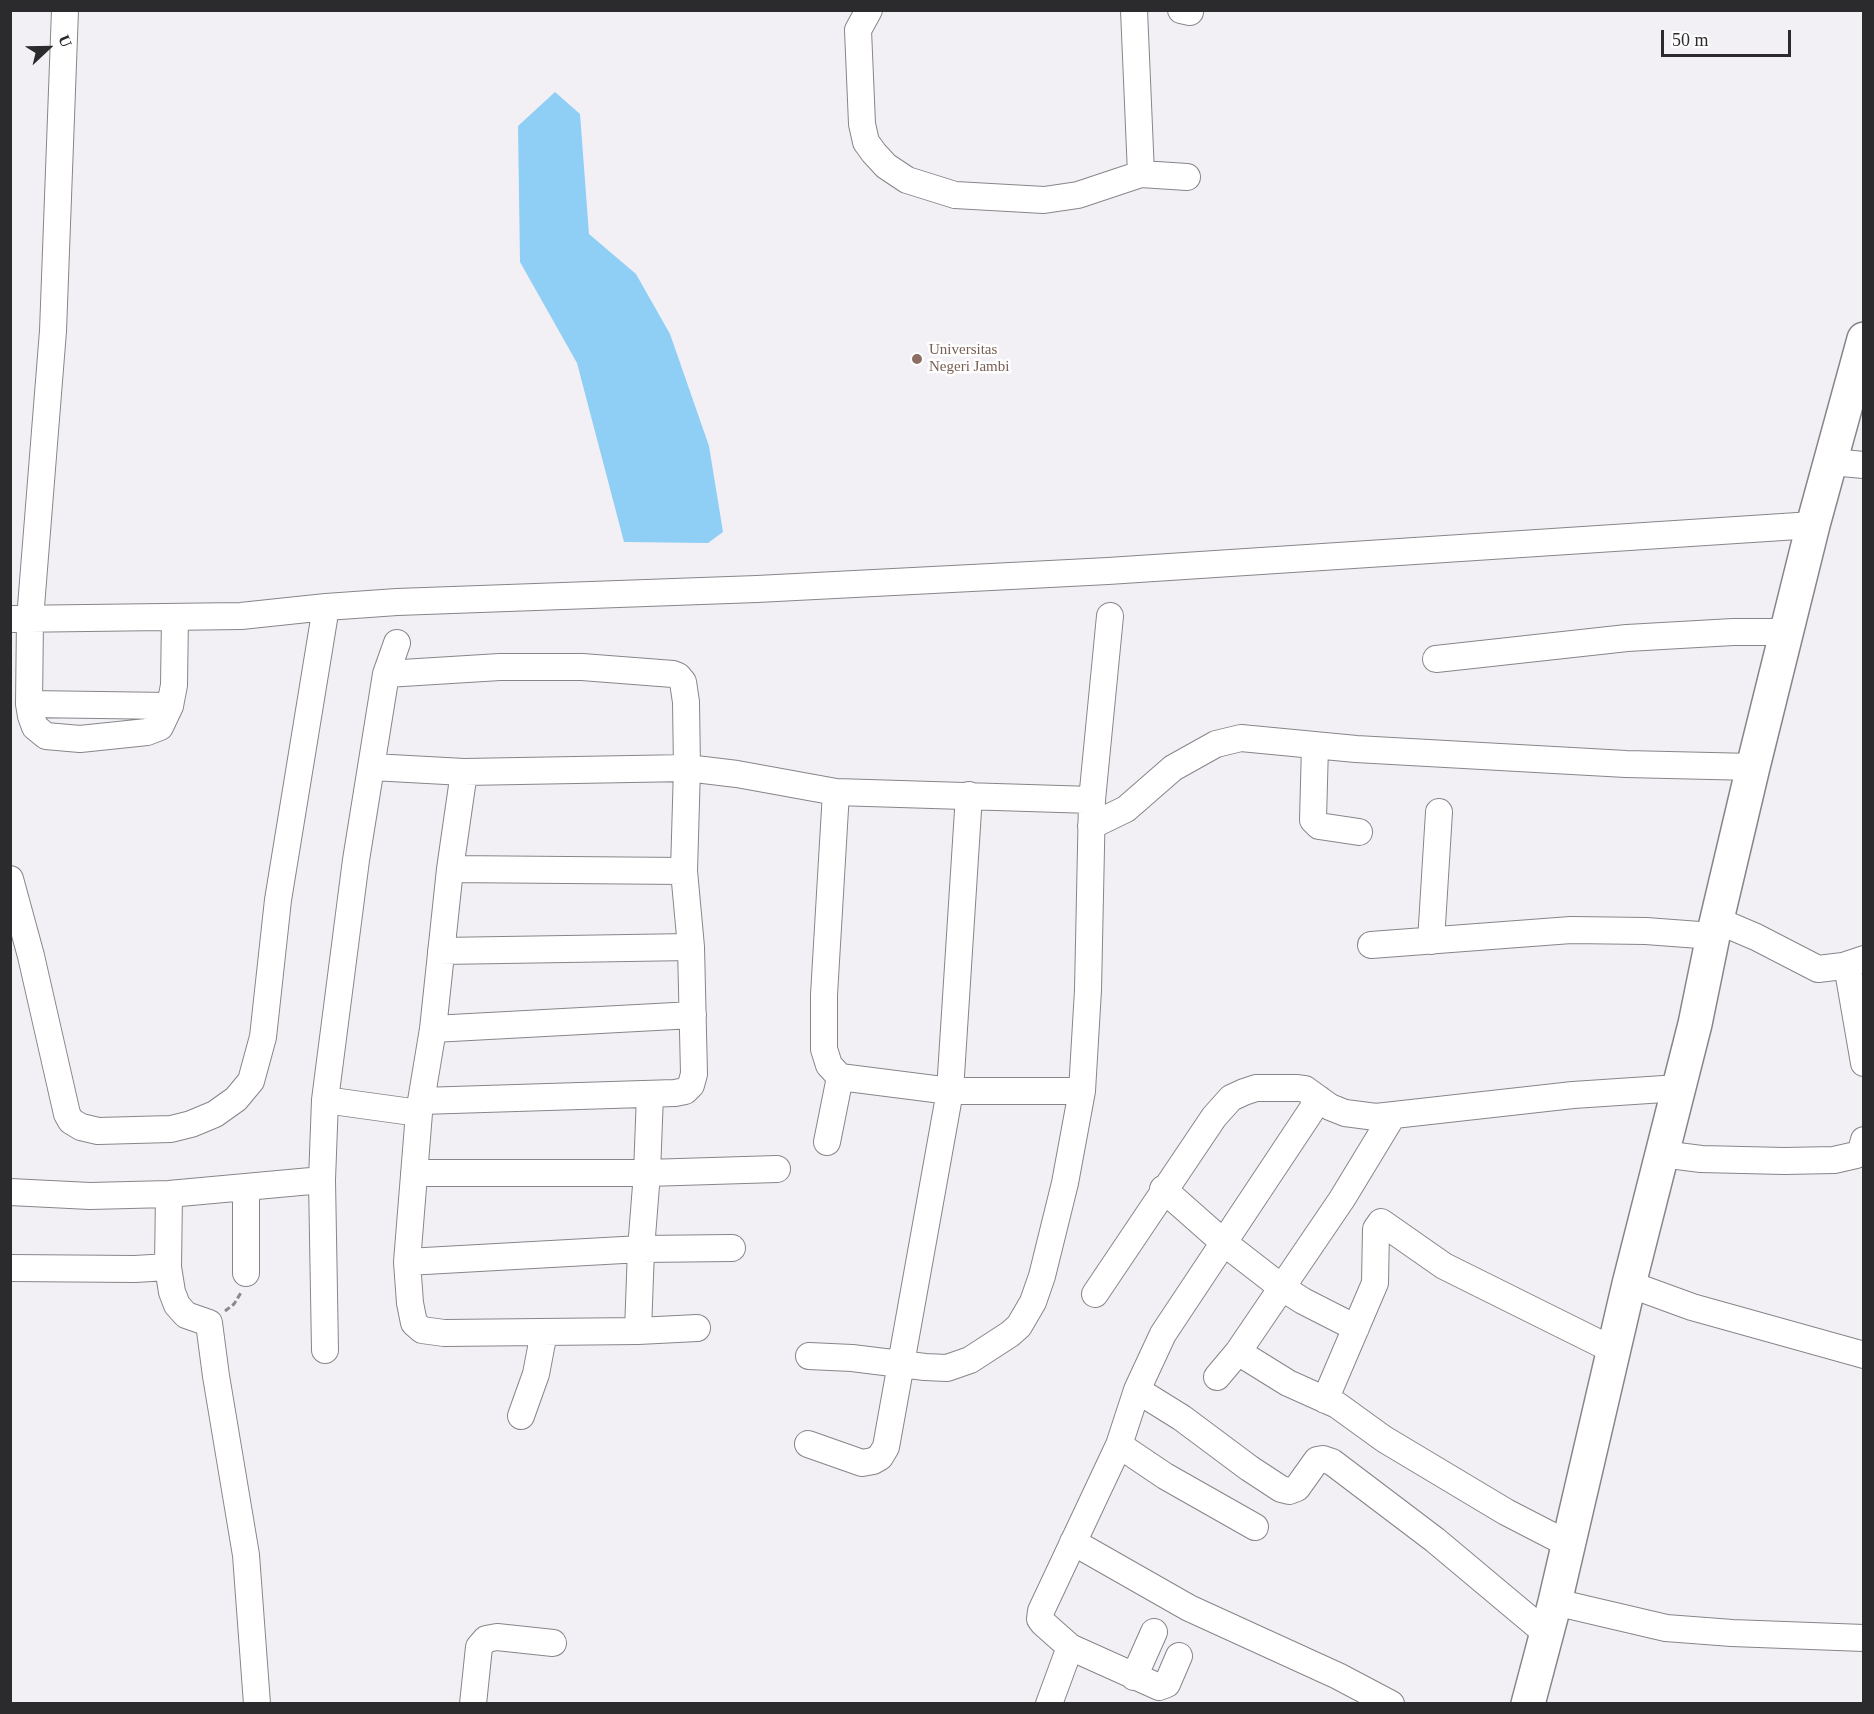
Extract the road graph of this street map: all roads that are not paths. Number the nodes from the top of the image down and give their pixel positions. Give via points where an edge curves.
1 (65, 10) edge
2 (869, 10) edge
3 (1134, 10) edge
4 (1140, 174) junction
5 (1187, 177) dead end
6 (1863, 339) edge
7 (1832, 462) junction
8 (1863, 465) edge
9 (1813, 525) junction
10 (326, 607) junction
11 (1110, 616) dead end
12 (175, 617) junction
13 (20, 619) edge
14 (1786, 632) junction
15 (397, 643) dead end
16 (1436, 659) dead end
17 (386, 674) junction
18 (29, 704) junction
19 (170, 706) junction
20 (1315, 746) junction
21 (372, 767) junction
22 (1753, 767) junction
23 (687, 768) junction
24 (464, 771) junction
25 (836, 792) junction
26 (969, 795) junction
27 (1092, 800) junction
28 (1439, 812) dead end
29 (1091, 826) junction
30 (1359, 832) dead end
31 (450, 869) junction
32 (684, 871) junction
33 (10, 879) edge
34 (1714, 928) junction
35 (1431, 941) junction
36 (1371, 945) dead end
37 (691, 947) junction
38 (441, 951) junction
39 (1855, 962) edge
40 (693, 1015) junction
41 (433, 1029) junction
42 (1863, 1063) edge
43 (840, 1077) junction
44 (1679, 1088) junction
45 (951, 1091) junction
46 (1082, 1091) junction
47 (650, 1095) junction
48 (1319, 1099) junction
49 (325, 1100) junction
50 (420, 1107) junction
51 (1394, 1115) junction
52 (1863, 1140) edge
53 (827, 1142) dead end
54 (1662, 1154) junction
55 (777, 1168) dead end
56 (414, 1173) junction
57 (647, 1173) junction
58 (322, 1180) junction
59 (246, 1187) junction
60 (1164, 1189) junction
61 (10, 1192) edge
62 (169, 1194) junction
63 (1223, 1242) junction
64 (732, 1248) dead end
65 (641, 1249) junction
66 (407, 1262) junction
67 (168, 1267) junction
68 (10, 1268) edge
69 (246, 1274) road end
70 (1629, 1284) junction
71 (1281, 1287) junction
72 (1095, 1294) dead end
73 (697, 1328) dead end
74 (1356, 1328) junction
75 (638, 1331) junction
76 (544, 1332) junction
77 (325, 1350) dead end
78 (1613, 1350) junction
79 (1238, 1352) junction
80 (1863, 1355) edge
81 (809, 1356) dead end
82 (901, 1364) junction
83 (1217, 1377) dead end
84 (1137, 1390) junction
85 (1325, 1400) junction
86 (521, 1416) dead end
87 (808, 1444) dead end
88 (1119, 1445) junction
89 (1255, 1527) dead end
90 (1074, 1542) junction
91 (1568, 1544) junction
92 (1555, 1602) junction
93 (1154, 1632) dead end
94 (1546, 1633) junction
95 (1863, 1638) edge
96 (553, 1643) dead end
97 (1070, 1647) junction
98 (1179, 1656) dead end
99 (1134, 1677) junction
100 (257, 1704) edge
101 (473, 1704) edge
102 (1048, 1704) edge
103 (1391, 1704) edge
104 (1528, 1704) edge

1 - 13 street via 53,331
2 - 4 street via 858,30 866,142 886,166 907,180 955,195 1044,200 1078,195
3 - 4 street
4 - 5 street
6 - 7 highway
7 - 8 street
7 - 9 highway
9 - 10 street via 1108,572
9 - 14 highway
10 - 12 street via 241,616
10 - 33 street via 278,900 263,1037 250,1081 236,1099 214,1114 171,1129 98,1131 72,1121 67,1114
11 - 27 street
12 - 13 street
12 - 19 street
13 - 18 street
14 - 16 street via 1627,638
14 - 22 highway
15 - 17 street
17 - 21 street
17 - 23 street via 558,667 676,675 685,690
18 - 19 street
18 - 19 street via 41,733 80,739 155,730 163,723
20 - 22 street via 1626,764
20 - 29 street via 1240,738 1216,744 1173,768 1126,809
20 - 30 street via 1314,822
21 - 24 street
21 - 49 street
22 - 34 highway
23 - 24 street
23 - 25 street
23 - 32 street
24 - 31 street
25 - 26 street
25 - 43 street via 824,1049 829,1065
26 - 27 street
26 - 45 street
27 - 29 street
28 - 35 street
29 - 46 street
31 - 32 street
31 - 38 street
32 - 37 street
34 - 35 street via 1571,930
34 - 39 street via 1756,937 1818,969
34 - 44 highway
35 - 36 street
37 - 38 street
37 - 40 street
38 - 41 street
39 - 42 street
40 - 41 street
40 - 47 street via 691,1085 680,1093
41 - 50 street
43 - 45 street
43 - 53 street
44 - 51 street via 1573,1095
44 - 54 highway
45 - 46 street
45 - 82 street
46 - 82 street via 1042,1276 1033,1302 1018,1326 998,1343 957,1365 939,1368
47 - 50 street
47 - 57 street
48 - 51 street via 1344,1113
48 - 60 street via 1305,1089 1286,1087 1256,1088 1231,1098
48 - 63 street
49 - 50 street
49 - 58 street
50 - 56 street
51 - 71 street
52 - 54 street via 1857,1155 1834,1160 1701,1159
54 - 70 highway
55 - 57 street
56 - 57 street
56 - 66 street
57 - 65 street
58 - 59 street
58 - 77 street
59 - 62 street
59 - 69 street
60 - 63 street
60 - 72 street
61 - 62 street
62 - 67 street
63 - 71 street
63 - 84 street via 1164,1334
64 - 65 street
65 - 66 street
65 - 75 street
66 - 76 street via 411,1311 416,1326 422,1330
67 - 68 street
67 - 100 street via 177,1305 186,1315 209,1323 246,1555
70 - 78 highway
70 - 80 street via 1692,1307
71 - 74 street
71 - 79 street
73 - 75 street
74 - 78 street via 1375,1284 1376,1229 1381,1222 1444,1266
74 - 85 street
75 - 76 street
76 - 86 street via 536,1374
78 - 91 highway
79 - 83 street
79 - 85 street
81 - 82 street
82 - 87 street via 889,1438 880,1457 862,1463
84 - 88 street
84 - 94 street via 1281,1489 1295,1490 1315,1462 1330,1461 1435,1540
85 - 91 street via 1506,1512
88 - 89 street
88 - 90 street
90 - 97 street via 1040,1616
90 - 103 street via 1189,1608
91 - 92 highway
92 - 94 highway
92 - 95 street via 1666,1628
93 - 99 street
94 - 104 highway
96 - 101 street via 486,1639 480,1647
97 - 99 street
97 - 102 street
98 - 99 street via 1165,1686

